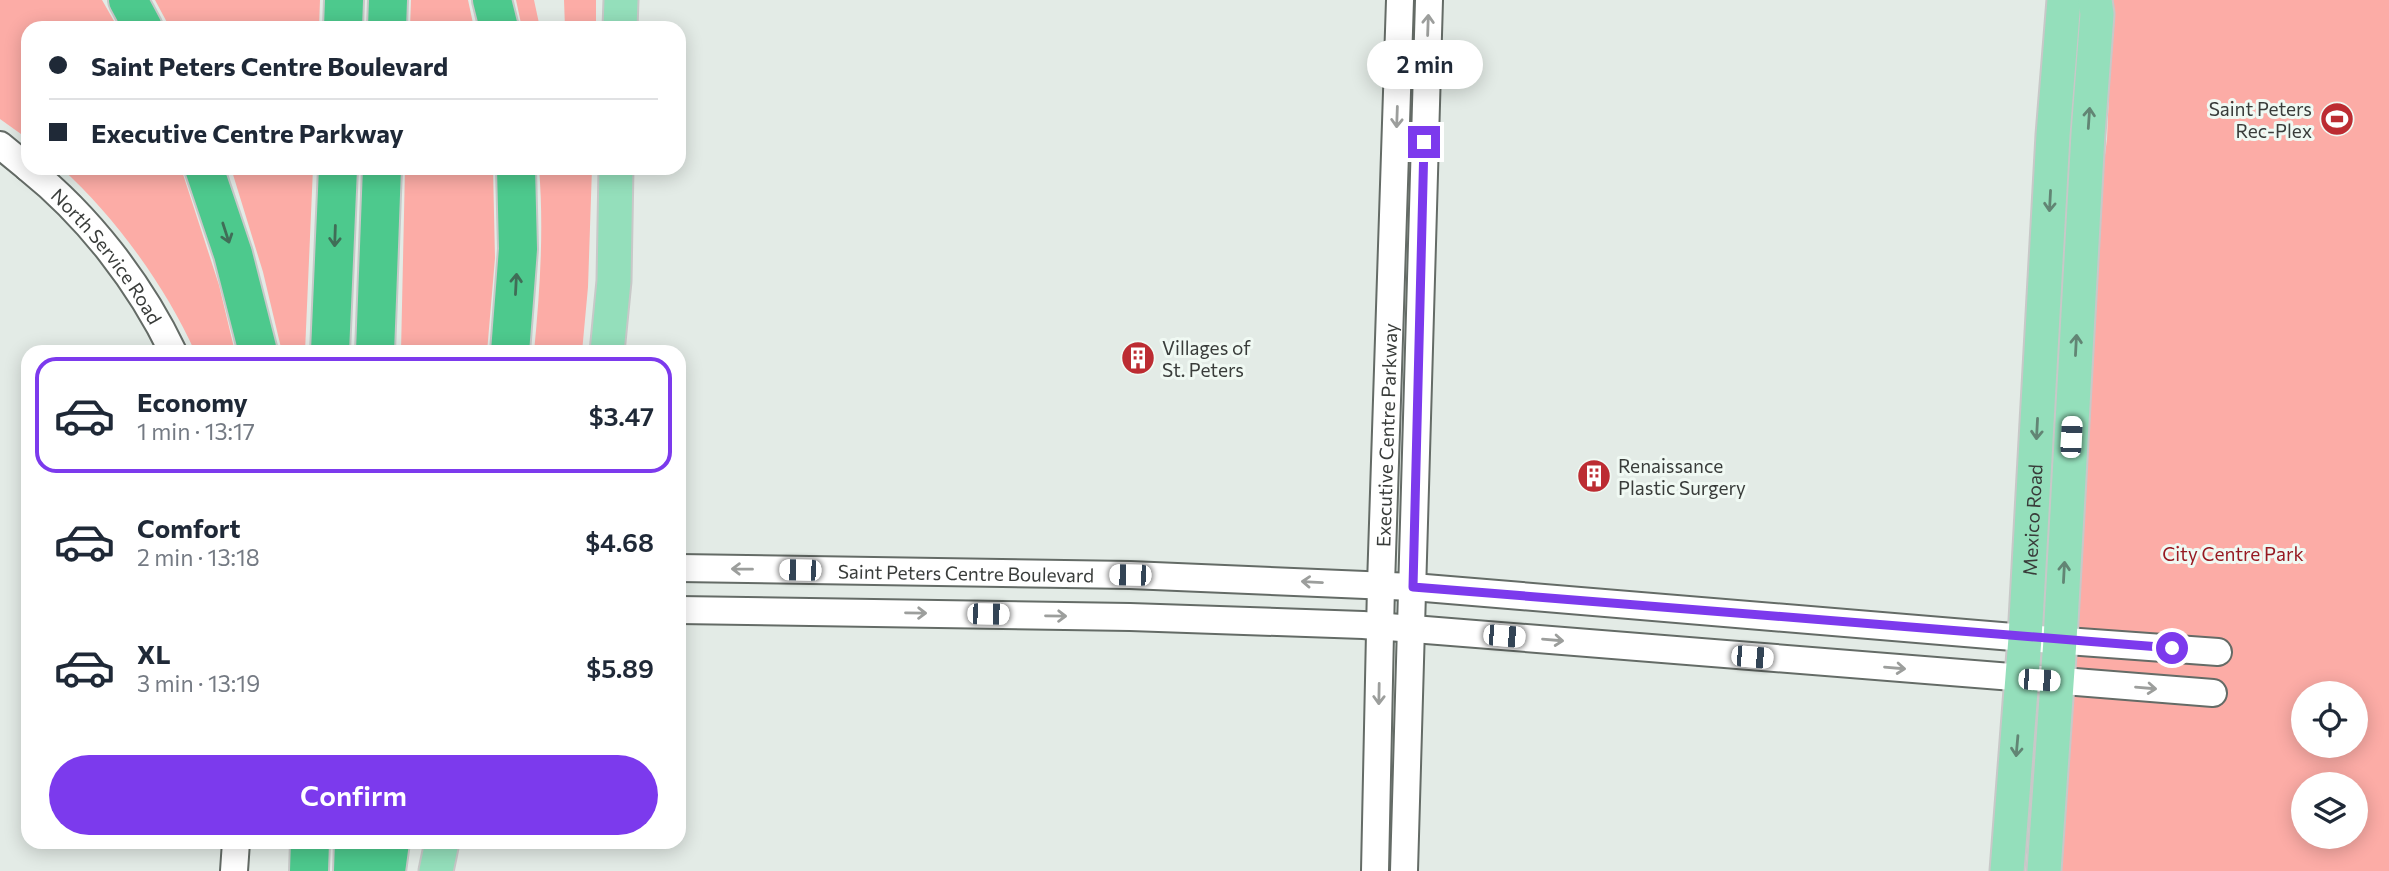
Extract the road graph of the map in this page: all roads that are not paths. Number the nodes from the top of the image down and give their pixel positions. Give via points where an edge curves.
1 (128, 0) edge
2 (344, 0) edge
3 (388, 0) edge
4 (492, 0) edge
5 (621, 0) edge
6 (1401, 0) edge
7 (1429, 0) edge
8 (2064, 0) edge
9 (2095, 0) edge
10 (139, 21) edge
11 (343, 21) edge
12 (387, 21) edge
13 (497, 21) edge
14 (620, 21) edge
15 (0, 145) edge
16 (21, 162) edge
17 (37, 175) edge
18 (206, 175) edge
19 (338, 175) edge
20 (382, 175) edge
21 (516, 175) edge
22 (616, 175) edge
23 (170, 345) edge
24 (256, 345) edge
25 (330, 345) edge
26 (375, 345) edge
27 (511, 345) edge
28 (608, 345) edge
29 (686, 568) edge
30 (1381, 585) junction
31 (1413, 587) junction
32 (686, 610) edge
33 (1380, 626) junction
34 (1412, 628) junction
35 (2025, 638) junction
36 (2060, 640) junction
37 (2218, 652) dead end
38 (2022, 678) junction
39 (2057, 681) junction
40 (2213, 693) dead end
41 (236, 849) edge
42 (310, 849) edge
43 (354, 849) edge
44 (389, 849) edge
45 (441, 849) edge
46 (234, 871) edge
47 (309, 871) edge
48 (353, 871) edge
49 (386, 871) edge
50 (436, 871) edge
51 (1376, 871) edge
52 (1404, 871) edge
53 (2007, 871) edge
54 (2044, 871) edge

1 - 10 highway
2 - 11 highway
3 - 12 highway
4 - 13 highway
5 - 14 main road
6 -> 30 street, Executive Centre Parkway
31 -> 7 street, Executive Centre Parkway
8 -> 35 main road, Mexico Road
36 -> 9 main road, Mexico Road
15 - 16 street, North Service Road
17 - 23 street, North Service Road via 122,268
18 -> 24 highway
19 -> 25 highway
20 - 26 highway
27 -> 21 highway via 518,249
22 - 28 main road
30 -> 29 street, Saint Peters Centre Boulevard via 1117,575
30 - 31 street, Saint Peters Centre Boulevard
30 - 33 street, Executive Centre Parkway
31 - 34 street, Executive Centre Parkway
31 - 35 street, Saint Peters Centre Boulevard
32 -> 33 street via 1143,617
33 - 34 street
33 -> 51 street, Executive Centre Parkway
34 -> 38 street
34 - 52 street, Executive Centre Parkway
35 - 36 street, Saint Peters Centre Boulevard
35 - 38 main road, Mexico Road
36 - 37 street, Saint Peters Centre Boulevard
36 - 39 main road, Mexico Road
38 - 39 street
38 -> 53 main road, Mexico Road
39 -> 40 street
39 - 54 main road, Mexico Road
41 - 46 street
42 - 47 highway
43 - 48 highway
44 - 49 highway
45 - 50 main road

